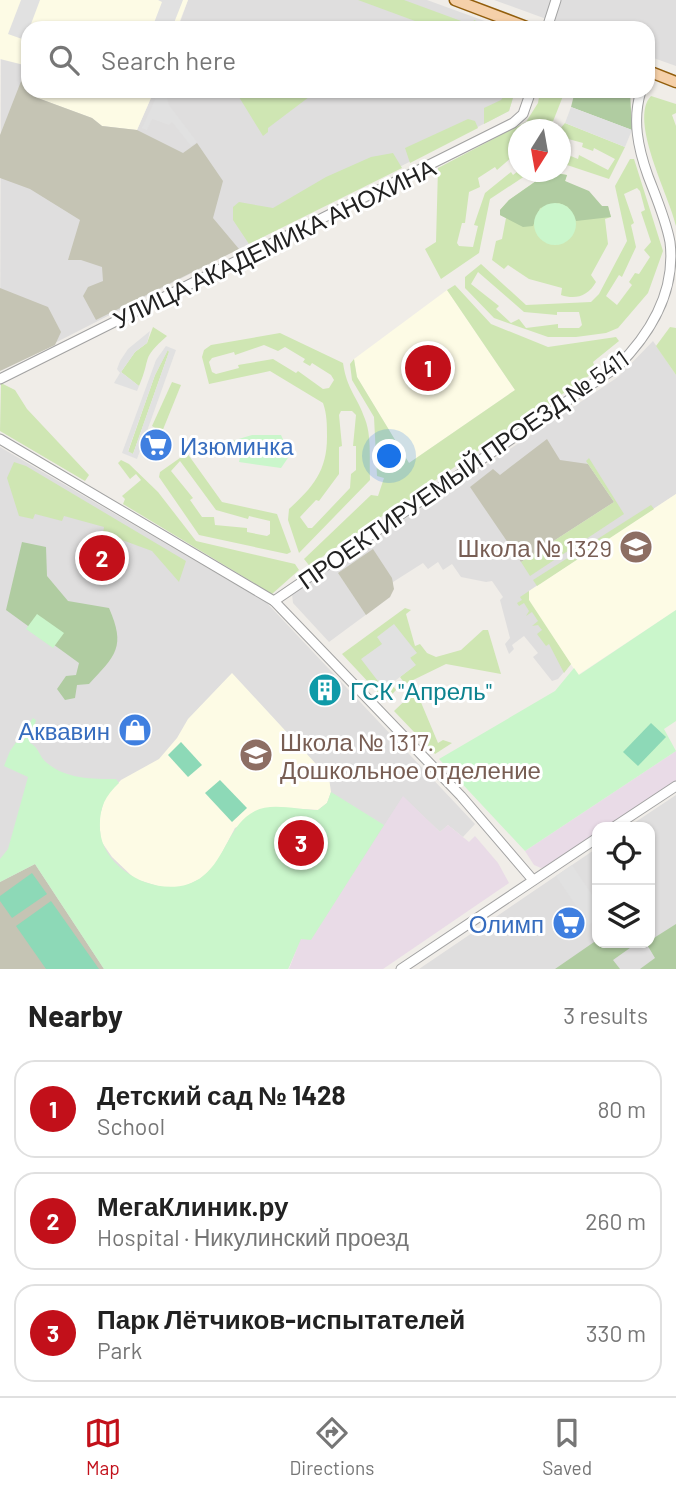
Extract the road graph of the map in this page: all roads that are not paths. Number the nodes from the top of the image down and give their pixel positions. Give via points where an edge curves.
1 (455, 0) edge
2 (556, 0) edge
3 (510, 21) edge
4 (549, 21) edge
5 (655, 74) edge
6 (676, 82) edge
7 (529, 98) edge
8 (640, 98) edge
9 (0, 379) edge
10 (0, 439) edge
11 (274, 601) junction
12 (676, 786) edge
13 (622, 822) edge
14 (592, 841) edge
15 (533, 880) junction
16 (401, 969) edge

1 - 3 main road
2 - 4 street
5 - 6 main road
7 - 9 street, УЛИЦА АКАДЕМИКА АНОХИНА via 523,114 513,123
8 - 11 street, ПРОЕКТИРУЕМЫЙ ПРОЕЗД № 5411 via 639,145 671,252 667,286 649,332 617,367
10 - 11 street
11 - 15 street via 461,796
12 - 13 street
14 - 15 street
15 - 16 street

